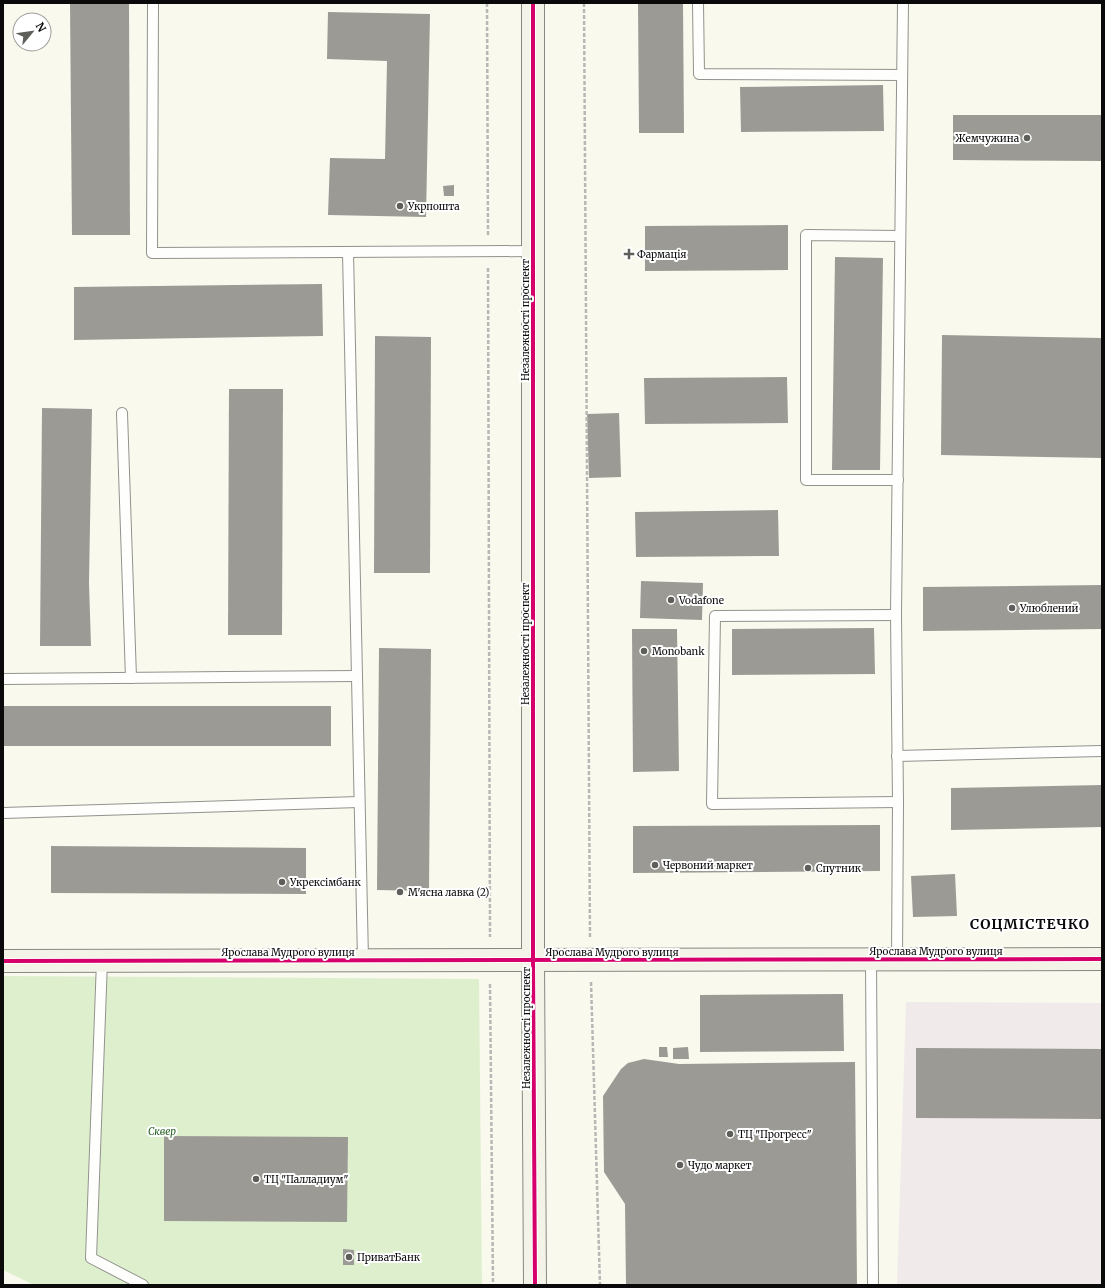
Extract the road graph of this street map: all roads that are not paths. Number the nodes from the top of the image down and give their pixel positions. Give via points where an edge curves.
1 (153, 3) edge
2 (533, 3) edge
3 (698, 3) edge
4 (903, 3) edge
5 (902, 74) junction
6 (900, 236) junction
7 (533, 251) junction
8 (348, 252) junction
9 (122, 413) dead end
10 (898, 480) junction
11 (896, 615) junction
12 (357, 676) junction
13 (131, 678) junction
14 (3, 679) edge
15 (1102, 751) edge
16 (897, 756) junction
17 (359, 802) junction
18 (898, 802) junction
19 (3, 813) edge
20 (897, 959) junction
21 (1102, 959) edge
22 (363, 960) junction
23 (533, 960) junction
24 (871, 960) junction
25 (3, 961) edge
26 (102, 961) junction
27 (143, 1285) edge
28 (535, 1285) edge
29 (873, 1285) edge

1 - 8 lane via 152,254
2 - 7 street, Незалежності проспект
3 - 5 lane via 699,74
4 - 5 lane
5 - 6 lane
6 - 10 lane
6 - 10 lane via 806,235 806,480
7 - 8 lane
7 - 23 street, Незалежності проспект
8 - 12 lane
9 - 13 lane
10 - 11 lane
11 - 16 lane
11 - 18 lane via 715,616 712,804
12 - 13 lane
12 - 17 lane
13 - 14 lane
15 - 16 lane
16 - 18 lane
17 - 19 lane
17 - 22 lane
18 - 20 lane
20 - 21 street, Ярослава Мудрого вулиця
20 - 24 street, Ярослава Мудрого вулиця
22 - 23 street, Ярослава Мудрого вулиця
22 - 26 street, Ярослава Мудрого вулиця
23 - 24 street, Ярослава Мудрого вулиця
23 - 28 street, Незалежності проспект
24 - 29 lane
25 - 26 street, Ярослава Мудрого вулиця
26 - 27 lane via 91,1258

